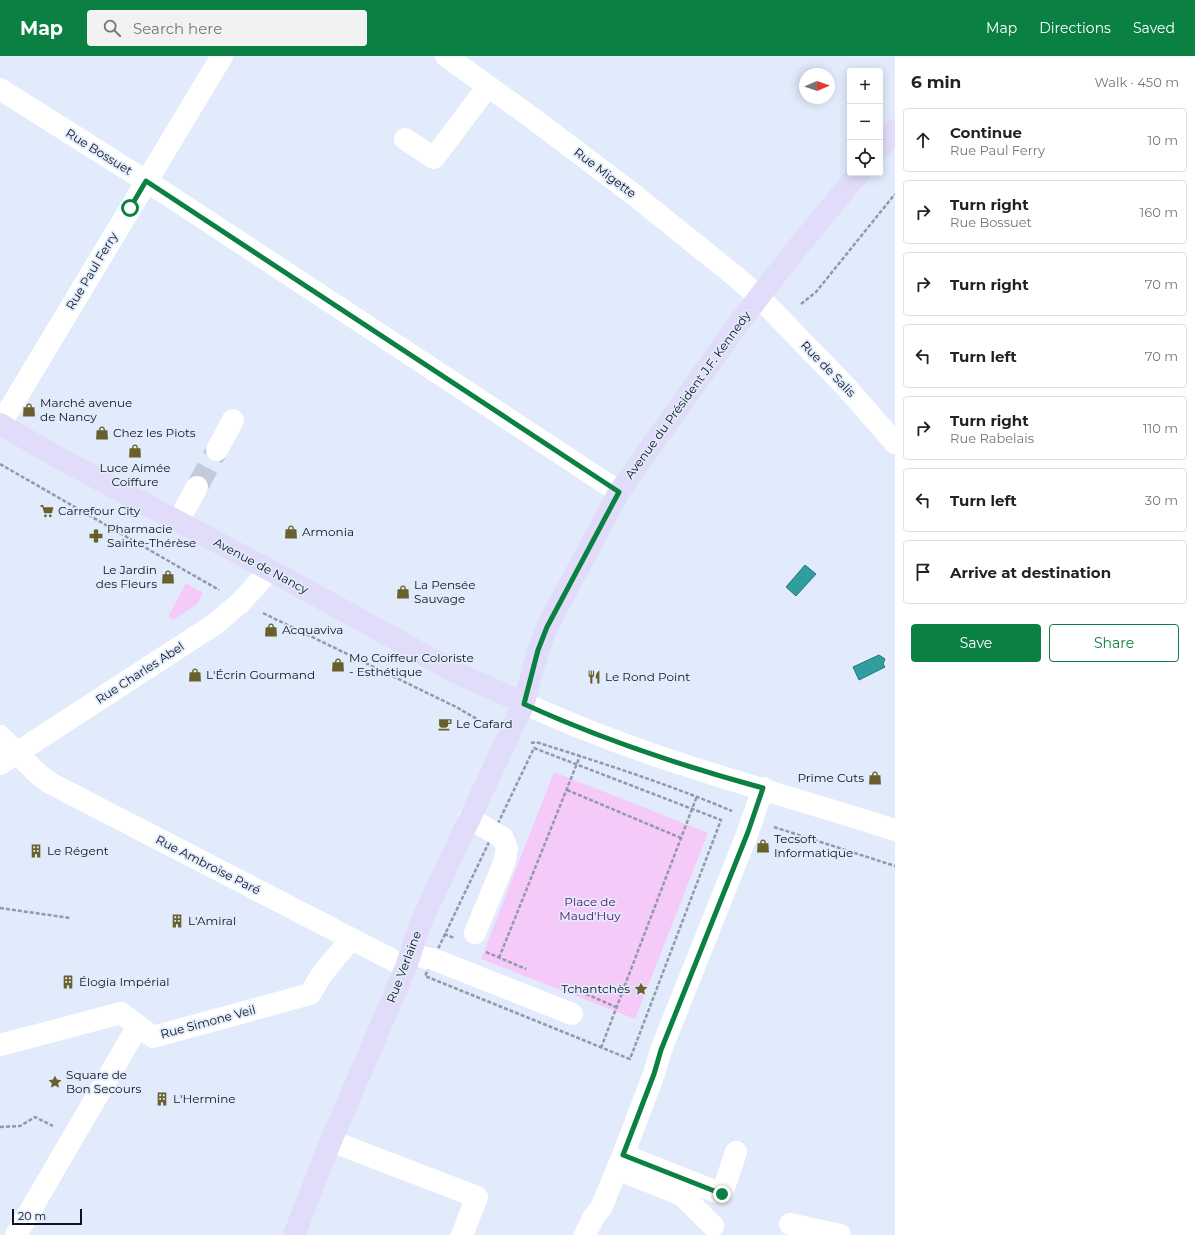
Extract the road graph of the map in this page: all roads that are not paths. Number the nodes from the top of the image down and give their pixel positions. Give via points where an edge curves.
1 (222, 56) edge
2 (446, 56) edge
3 (488, 86) junction
4 (0, 89) edge
5 (895, 130) edge
6 (405, 139) dead end
7 (883, 144) edge
8 (857, 176) edge
9 (146, 181) junction
10 (759, 297) junction
11 (233, 420) dead end
12 (0, 424) edge
13 (895, 443) edge
14 (217, 450) tunnel mouth
15 (197, 487) tunnel mouth
16 (619, 492) junction
17 (178, 522) junction
18 (269, 571) junction
19 (524, 704) junction
20 (0, 736) edge
21 (8, 758) edge
22 (763, 788) junction
23 (469, 818) junction
24 (895, 830) edge
25 (351, 939) junction
26 (473, 942) road end
27 (409, 959) junction
28 (572, 1014) dead end
29 (138, 1026) junction
30 (0, 1046) edge
31 (331, 1141) junction
32 (736, 1152) dead end
33 (620, 1162) junction
34 (790, 1224) dead end
35 (712, 1226) dead end
36 (16, 1235) edge
37 (294, 1235) edge
38 (462, 1235) edge
39 (585, 1235) edge
40 (840, 1235) edge

1 - 9 street, Rue Paul Ferry
2 - 3 street, Rue Migette
3 - 6 street via 434,158
3 - 10 street, Rue Migette via 633,194
4 - 9 street, Rue Bossuet
5 - 7 main road
8 - 10 main road, Avenue du Président J.F. Kennedy
9 - 12 street, Rue Paul Ferry
9 - 16 street, Rue Bossuet
10 - 13 street, Rue de Salis via 847,388
10 - 16 main road, Avenue du Président J.F. Kennedy
11 - 14 street
12 - 17 main road, Avenue de Nancy via 57,458 88,472
15 - 17 street
16 - 19 main road, Avenue du Président J.F. Kennedy via 547,627 538,650
17 - 18 main road, Avenue de Nancy
18 - 19 main road, Avenue de Nancy via 455,672
18 - 21 street, Rue Charles Abel via 241,602 216,624
19 - 22 street via 580,729 724,778
19 - 23 main road, Rue Verlaine
20 - 21 street, Rue Ambroise Paré
21 - 25 street, Rue Ambroise Paré via 50,783
22 - 24 street
22 - 33 street
23 - 26 street via 503,838 507,849
23 - 27 main road, Rue Verlaine via 420,924
25 - 27 street, Rue Ambroise Paré
25 - 29 street, Rue Simone Veil via 322,974 310,994 153,1037
27 - 28 street, Rue Ambroise Paré via 433,958
27 - 31 main road, Rue Verlaine
29 - 30 street, Rue Simone Veil via 121,1013
29 - 36 street
31 - 37 main road, Rue Verlaine
31 - 38 street via 477,1197
32 - 33 street via 722,1194
33 - 35 street via 682,1195
33 - 39 street via 601,1208
34 - 40 street

